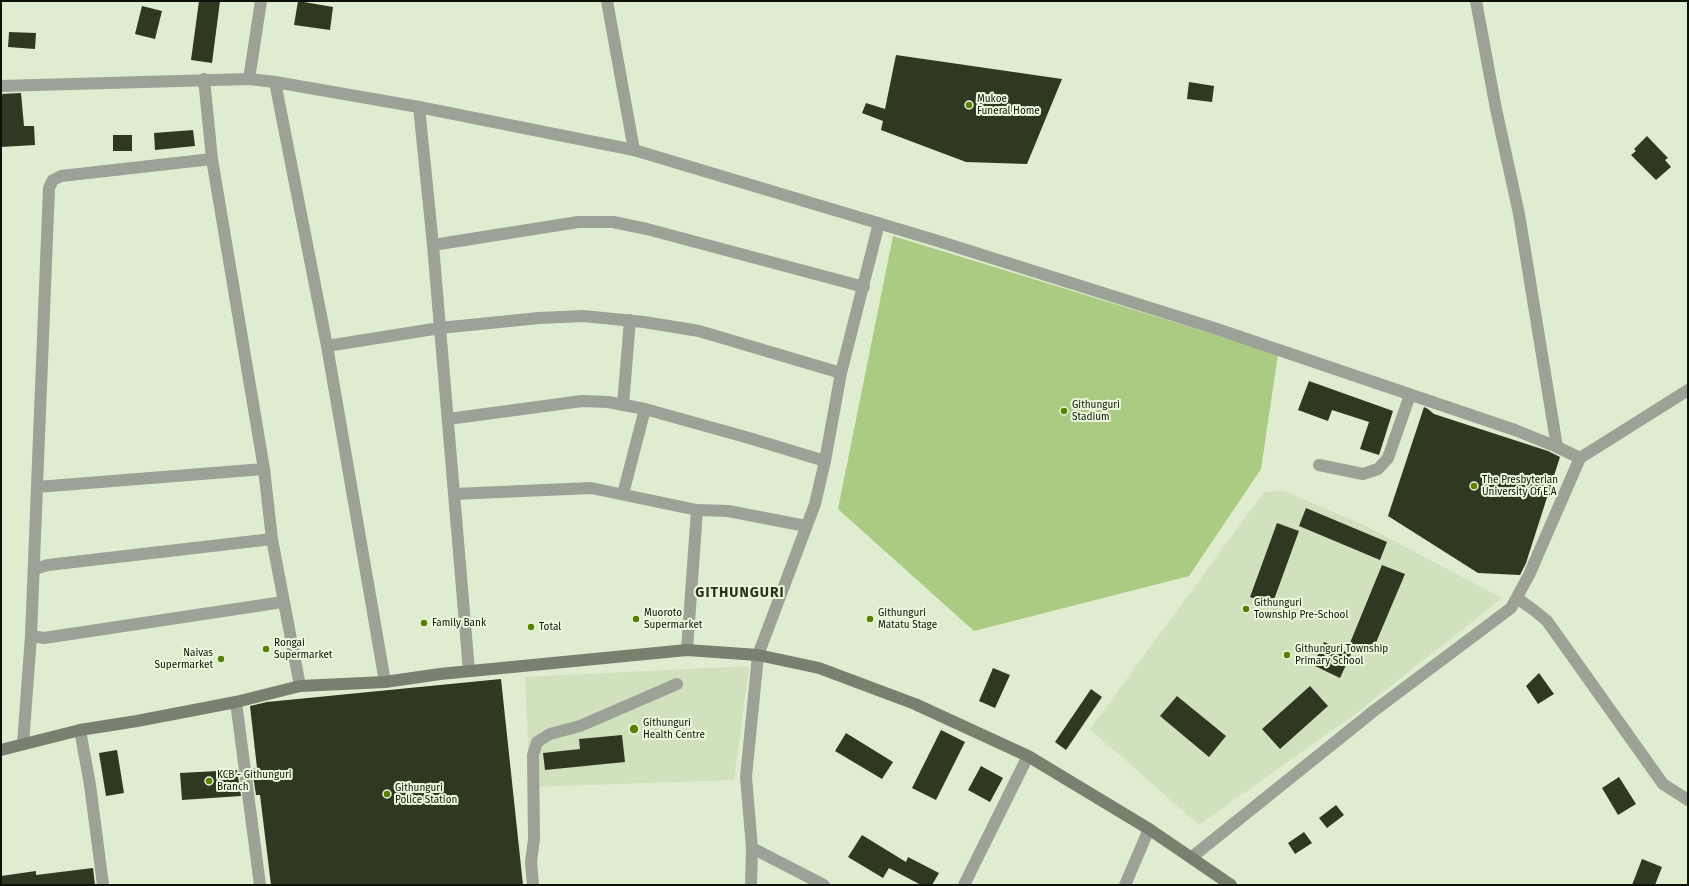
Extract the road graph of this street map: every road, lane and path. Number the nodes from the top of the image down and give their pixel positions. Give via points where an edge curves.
1 (261, 1) edge
2 (607, 1) edge
3 (1476, 1) edge
4 (204, 79) junction
5 (249, 79) junction
6 (275, 82) junction
7 (1, 86) edge
8 (419, 107) junction
9 (634, 150) junction
10 (212, 159) junction
11 (879, 223) junction
12 (433, 245) junction
13 (864, 287) junction
14 (630, 320) junction
15 (440, 328) junction
16 (327, 346) junction
17 (841, 373) junction
18 (1688, 390) edge
19 (1410, 395) junction
20 (623, 405) junction
21 (644, 409) junction
22 (448, 419) junction
23 (1557, 447) junction
24 (1580, 458) junction
25 (825, 461) junction
26 (1319, 465) dead end
27 (264, 470) junction
28 (38, 487) junction
29 (454, 494) junction
30 (623, 494) junction
31 (697, 510) junction
32 (806, 526) junction
33 (272, 538) junction
34 (34, 569) junction
35 (1517, 598) junction
36 (283, 602) junction
37 (31, 636) junction
38 (687, 650) junction
39 (758, 655) junction
40 (469, 671) junction
41 (384, 682) junction
42 (677, 684) dead end
43 (300, 686) junction
44 (236, 702) junction
45 (80, 730) junction
46 (23, 744) junction
47 (1, 750) edge
48 (1028, 756) junction
49 (1688, 800) edge
50 (1149, 829) junction
51 (752, 848) junction
52 (1192, 857) junction
53 (103, 885) edge
54 (260, 885) edge
55 (533, 885) edge
56 (751, 885) edge
57 (824, 885) edge
58 (964, 885) edge
59 (1125, 885) edge
60 (1231, 885) edge

1 - 5 street
2 - 9 street
3 - 23 street via 1519,214
4 - 5 street
4 - 7 street
4 - 10 street
5 - 6 street
6 - 8 street
6 - 16 street
8 - 9 street
8 - 12 street
9 - 11 street
10 - 27 street
10 - 28 street via 61,176 53,180 49,188
11 - 13 street
11 - 19 street via 1217,329
12 - 13 street via 578,222 613,222 647,228
12 - 15 street
13 - 17 street
14 - 15 street via 576,316
14 - 17 street via 699,331
14 - 20 street
15 - 16 street
15 - 22 street
16 - 41 street
17 - 25 street
18 - 24 street
19 - 23 street via 1515,430
19 - 26 street via 1388,458 1378,469 1363,474
20 - 21 street
20 - 22 street via 582,401
21 - 25 street
21 - 30 street
22 - 29 street
23 - 24 street
24 - 35 street
25 - 32 street via 815,504
27 - 28 street
27 - 33 street
28 - 34 street
29 - 30 street via 591,488
29 - 40 street
30 - 31 street
31 - 32 street via 728,511
31 - 38 street
32 - 39 street
33 - 34 street via 48,565
33 - 36 street
34 - 37 street
35 - 49 street via 1547,621 1663,784
35 - 52 street via 1511,608 1375,710
36 - 37 street via 44,638
36 - 43 street
37 - 46 street
38 - 39 main road
38 - 40 main road
39 - 48 main road via 819,668 915,704
39 - 51 street via 746,777
40 - 41 main road
41 - 43 main road
42 - 55 street via 580,726 550,734 537,742 533,755
43 - 44 main road
44 - 45 main road
44 - 54 street
45 - 46 main road
45 - 53 street
46 - 47 main road
48 - 50 main road
48 - 58 street
50 - 52 main road
50 - 59 street
51 - 56 street
51 - 57 street
52 - 60 main road

